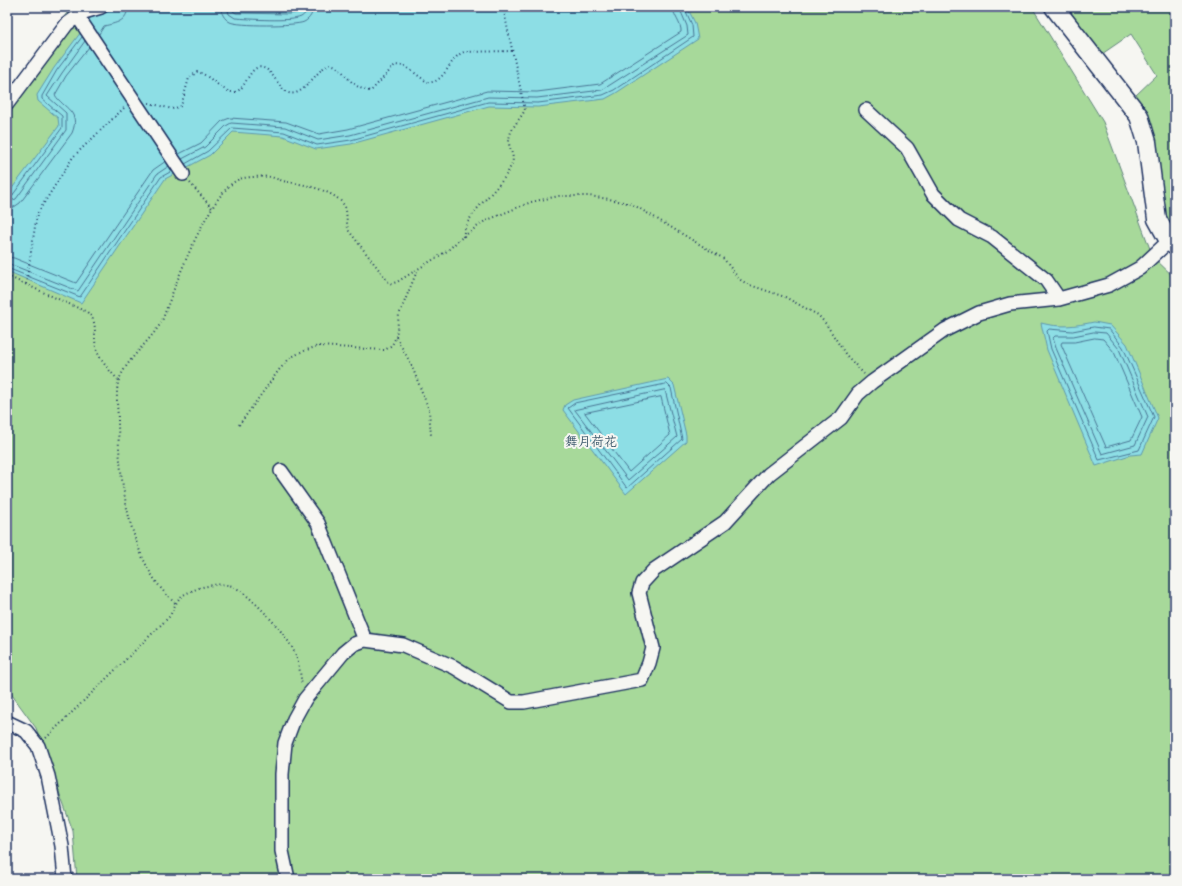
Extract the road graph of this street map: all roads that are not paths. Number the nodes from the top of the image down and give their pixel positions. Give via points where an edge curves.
1 (101, 7) edge
2 (1054, 7) edge
3 (81, 20) junction
4 (7, 104) edge
5 (866, 110) dead end
6 (183, 174) road end
7 (1172, 244) edge
8 (1059, 299) junction
9 (282, 471) dead end
10 (365, 640) junction
11 (7, 722) edge
12 (65, 879) edge
13 (288, 879) edge

1 - 3 street via 84,12
2 - 7 street via 1139,116 1147,142 1157,219
3 - 4 street via 68,24
3 - 6 street
5 - 8 street via 907,148 932,194 959,220 992,237 1046,280
7 - 8 street via 1140,268 1109,284
8 - 10 street via 1010,304 979,313 945,330 858,394 841,418 769,474 725,522 654,570 642,583 639,593 653,648 650,663 642,680 524,702 511,702 454,667 404,645
9 - 10 street via 318,523
10 - 13 street via 354,644 343,653 305,698 285,743 282,774 282,851
11 - 12 street via 26,731 38,746 48,776 62,846

